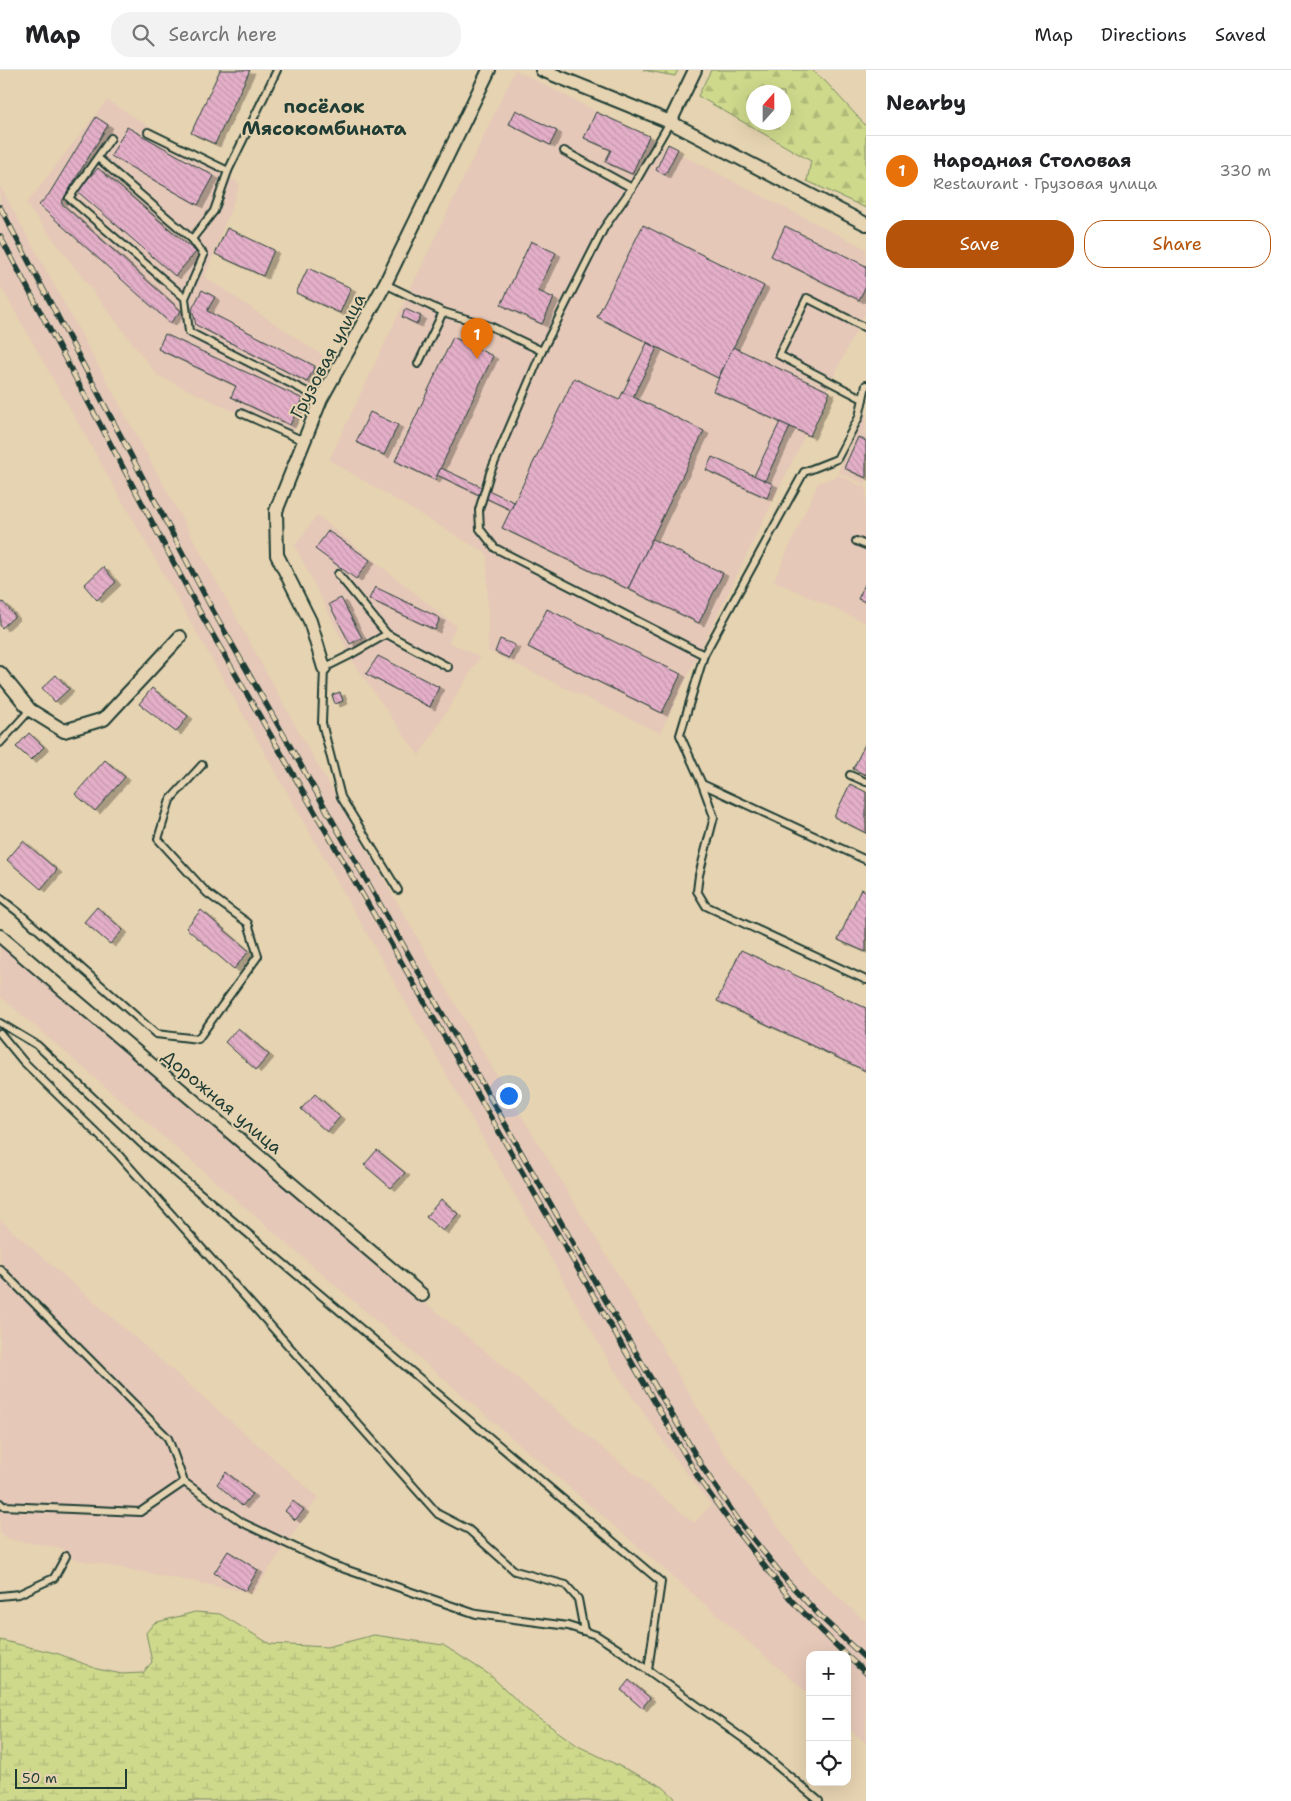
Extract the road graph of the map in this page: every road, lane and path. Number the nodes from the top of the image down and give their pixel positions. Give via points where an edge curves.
1 (277, 70) edge
2 (489, 70) edge
3 (542, 70) edge
4 (695, 70) edge
5 (670, 122) junction
6 (148, 132) dead end
7 (111, 138) dead end
8 (564, 151) dead end
9 (98, 158) junction
10 (228, 171) junction
11 (632, 188) junction
12 (866, 224) edge
13 (192, 239) junction
14 (386, 284) junction
15 (184, 298) junction
16 (443, 312) junction
17 (866, 328) edge
18 (542, 351) junction
19 (418, 364) dead end
20 (866, 384) edge
21 (321, 399) junction
22 (863, 399) junction
23 (241, 413) dead end
24 (304, 441) junction
25 (856, 541) dead end
26 (866, 545) edge
27 (338, 574) dead end
28 (387, 634) junction
29 (180, 637) dead end
30 (704, 655) junction
31 (448, 666) dead end
32 (324, 668) junction
33 (0, 673) edge
34 (30, 710) junction
35 (0, 743) edge
36 (202, 765) dead end
37 (850, 774) dead end
38 (866, 782) edge
39 (702, 784) junction
40 (866, 860) edge
41 (398, 890) dead end
42 (0, 898) edge
43 (0, 936) edge
44 (866, 980) edge
45 (0, 1023) edge
46 (0, 1033) edge
47 (0, 1269) edge
48 (422, 1295) dead end
49 (184, 1482) junction
50 (0, 1503) edge
51 (66, 1556) dead end
52 (0, 1596) edge
53 (584, 1631) junction
54 (648, 1670) junction
55 (819, 1801) edge

1 - 10 lane
2 - 14 street, Грузовая улица
3 - 5 street
4 - 5 street
5 - 11 lane
5 - 12 street
6 - 10 lane
7 - 9 lane
8 - 11 lane
9 - 13 lane
9 - 15 lane via 69,198
10 - 13 lane via 214,211
11 - 18 lane via 604,228
13 - 15 lane via 204,255
14 - 16 lane
14 - 21 street, Грузовая улица
15 - 21 lane via 189,332
16 - 18 lane via 490,326
16 - 19 lane
17 - 22 lane via 808,298 779,355
18 - 30 lane via 490,473 479,510 480,529 495,548
20 - 22 lane
21 - 24 street, Грузовая улица
22 - 30 lane via 859,417 837,459 804,472
23 - 24 lane
24 - 32 street, Грузовая улица via 276,511 277,555 310,621
25 - 26 lane
27 - 28 lane
28 - 31 lane
28 - 32 lane
29 - 34 street via 104,719 64,731
30 - 39 lane via 680,735
32 - 41 lane via 322,723 341,796
33 - 34 street
34 - 35 lane
36 - 42 lane via 170,800 158,839 207,893 248,922 258,956 198,1039 156,1034
37 - 38 lane
39 - 40 lane
39 - 44 lane via 714,817 697,891 706,906
43 - 48 street, Дорожная улица
45 - 54 lane via 37,1045 143,1145 661,1582
46 - 53 lane via 23,1061 117,1153 438,1514 469,1530 516,1571 566,1585 578,1599
47 - 49 lane via 168,1438
49 - 50 lane via 140,1512 3,1506
49 - 53 lane via 243,1523 330,1564 476,1614
51 - 52 lane via 54,1578 19,1594
53 - 54 lane via 596,1635
54 - 55 lane via 752,1744

